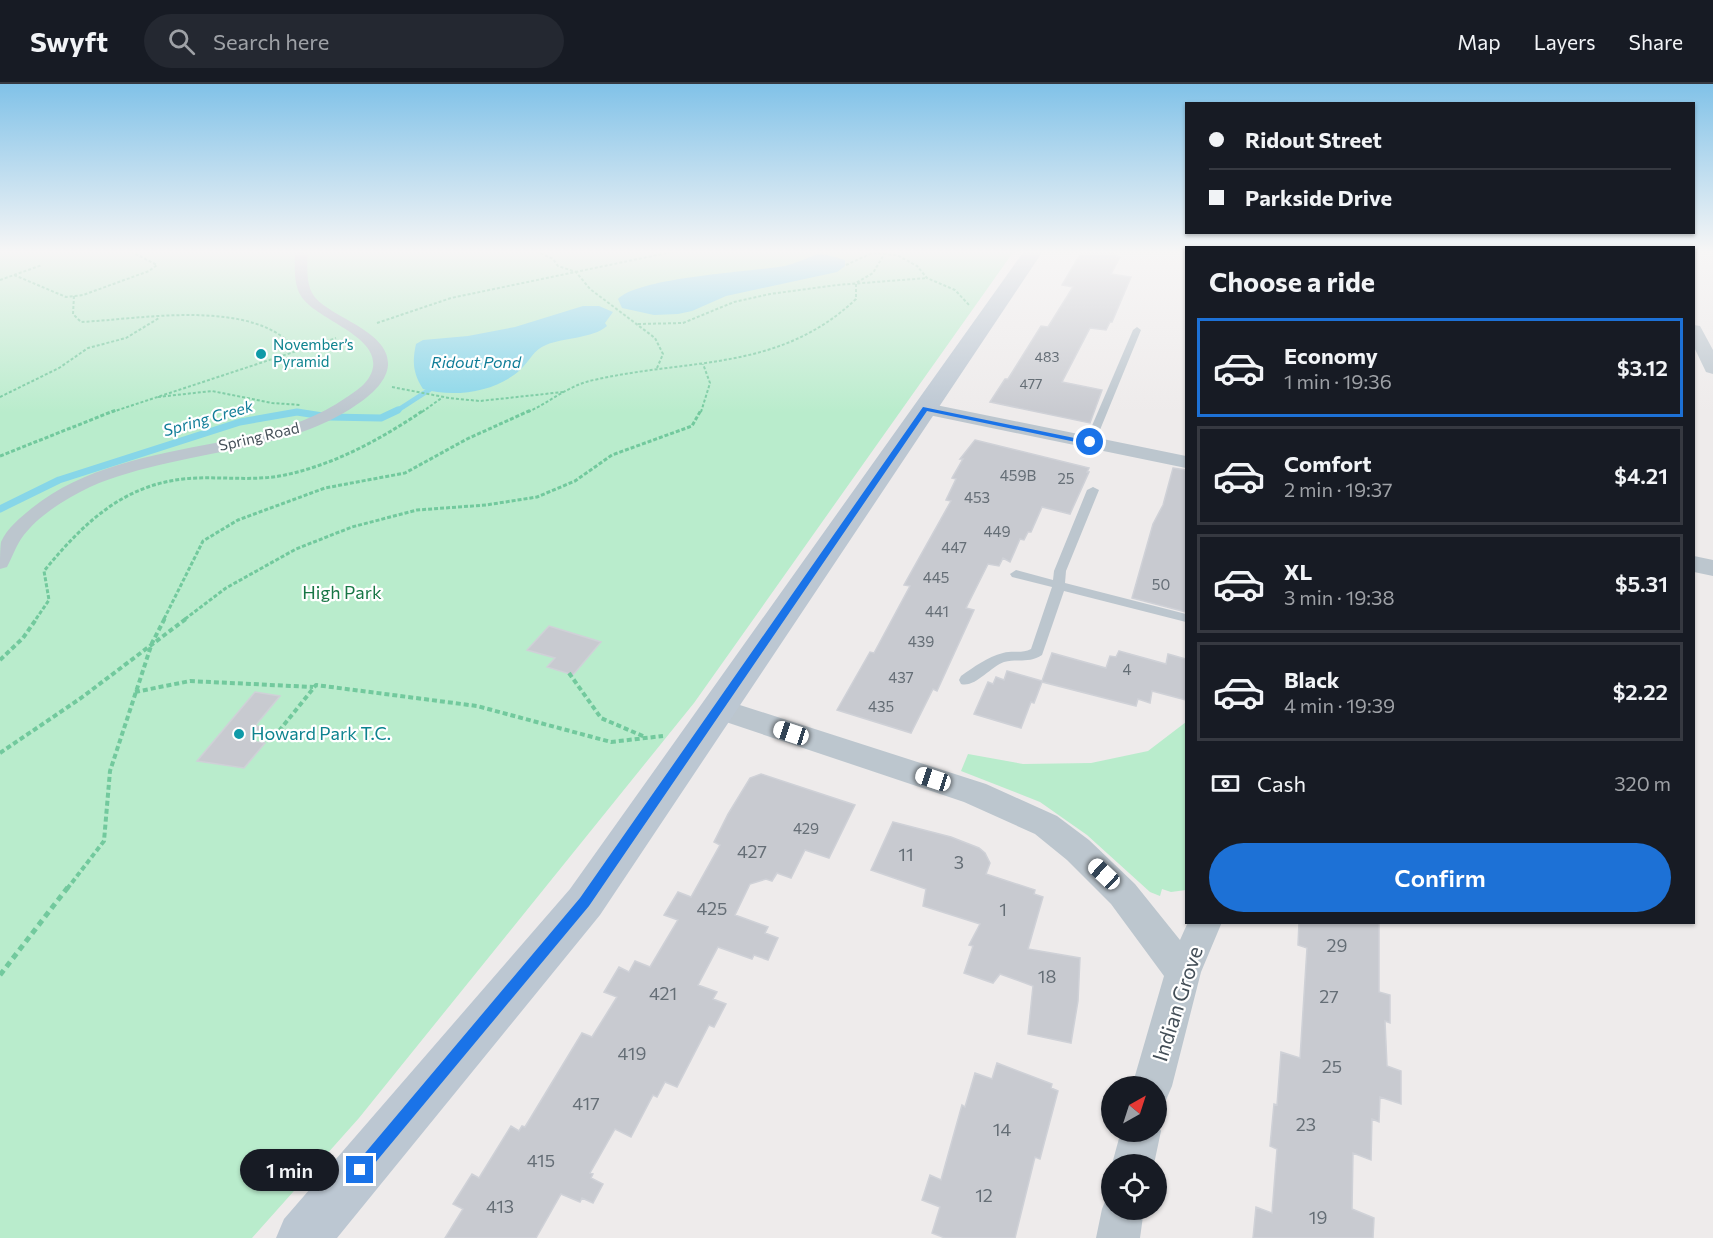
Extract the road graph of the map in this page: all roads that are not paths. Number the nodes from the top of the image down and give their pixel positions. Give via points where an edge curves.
1 (316, 305) edge
2 (998, 305) edge
3 (1137, 330) dead end
4 (1703, 341) edge
5 (1695, 369) edge
6 (1713, 370) edge
7 (926, 409) junction
8 (1090, 442) junction
9 (1185, 462) edge
10 (1093, 490) dead end
11 (0, 563) edge
12 (1695, 564) edge
13 (1713, 568) edge
14 (1016, 574) dead end
15 (1059, 584) junction
16 (1185, 618) edge
17 (966, 680) dead end
18 (718, 709) junction
19 (1204, 924) edge
20 (1183, 972) junction
21 (1155, 1076) edge
22 (1121, 1220) edge
23 (303, 1238) edge
24 (1118, 1238) edge

1 - 11 street, Spring Road via 374,346 380,356 374,383 342,408 306,426 162,459 92,480 43,509 17,532
2 - 7 main road
3 - 8 lane
4 - 6 street
5 - 6 street
7 - 8 street
7 - 18 main road
8 - 9 street
10 - 15 lane via 1060,571
12 - 13 street
14 - 15 lane
15 - 16 lane
15 - 17 lane via 1037,652 1021,658 1005,656
18 - 20 street via 975,793 1046,825 1123,894
18 - 23 main road via 585,902
19 - 20 street, Indian Grove
20 - 21 street, Indian Grove
22 - 24 street

